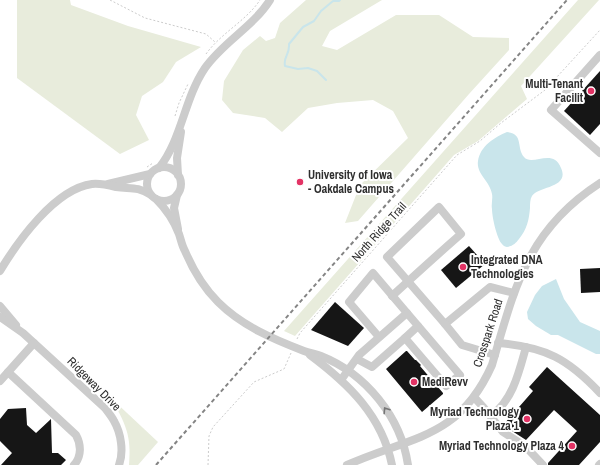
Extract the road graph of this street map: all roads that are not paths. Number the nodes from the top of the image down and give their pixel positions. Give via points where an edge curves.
1 (270, 0) edge
2 (600, 55) edge
3 (182, 121) junction
4 (599, 149) edge
5 (159, 168) junction
6 (150, 174) junction
7 (178, 175) junction
8 (600, 183) edge
9 (107, 185) junction
10 (177, 194) junction
11 (154, 197) junction
12 (179, 234) junction
13 (12, 251) junction
14 (0, 260) edge
15 (0, 271) edge
16 (408, 281) junction
17 (514, 293) junction
18 (392, 296) junction
19 (0, 306) edge
20 (407, 313) junction
21 (0, 317) edge
22 (445, 324) junction
23 (418, 326) junction
24 (23, 333) junction
25 (379, 338) junction
26 (405, 338) junction
27 (34, 343) junction
28 (498, 343) junction
29 (526, 347) junction
30 (305, 352) junction
31 (495, 355) junction
32 (357, 358) junction
33 (347, 371) junction
34 (8, 372) junction
35 (341, 380) junction
36 (0, 381) edge
37 (600, 393) edge
38 (474, 397) junction
39 (491, 416) junction
40 (404, 445) junction
41 (389, 449) junction
42 (74, 465) edge
43 (119, 465) edge
44 (347, 465) edge
45 (392, 465) edge
46 (408, 465) edge
47 (543, 465) edge

1 - 3 street via 256,19 225,45 204,69
2 - 4 street via 551,110
3 - 5 street via 168,156
3 - 7 street via 176,158
5 - 6 street
5 - 7 street via 170,168
6 - 9 street
6 - 11 street via 147,185
7 - 10 street via 181,186
8 - 17 street, Crosspark Road via 574,202 545,232 528,259
9 - 11 street via 137,188
9 - 13 street via 91,184 75,189 51,204
10 - 11 street via 166,201
10 - 12 street via 174,208
11 - 12 street via 166,210
12 - 30 street via 191,264 207,290 227,311 251,328
13 - 14 street
13 - 15 street
16 - 16 street via 461,234 438,207 388,257
16 - 18 street
16 - 22 street
17 - 22 street via 490,287
17 - 28 street, Crosspark Road
18 - 20 street
18 - 25 street via 373,273 349,302
19 - 24 street, Ridgeway Drive
20 - 23 street
20 - 25 street
21 - 24 street, Ridgeway Drive
22 - 31 street via 462,345
23 - 26 street
23 - 26 street via 460,375 446,386
24 - 27 street, Ridgeway Drive
25 - 32 street
26 - 32 street via 372,367
27 - 34 street
27 - 43 street, Ridgeway Drive via 105,408 119,433
28 - 29 street
28 - 31 street, Crosspark Road
29 - 37 street via 568,363
29 - 39 street via 510,393
30 - 33 street via 320,356
30 - 35 street
31 - 38 street, Crosspark Road via 486,378
32 - 33 street
33 - 35 street
40 -> 33 street via 380,401 371,390
34 - 36 street
34 - 42 street via 76,435 80,443 80,452
35 - 41 street via 374,418
38 - 39 street
38 - 40 street, Crosspark Road via 461,412 439,428
39 - 47 street via 502,432 525,446
40 - 41 street, Crosspark Road
40 - 46 street
41 - 44 street, Crosspark Road
41 - 45 street

